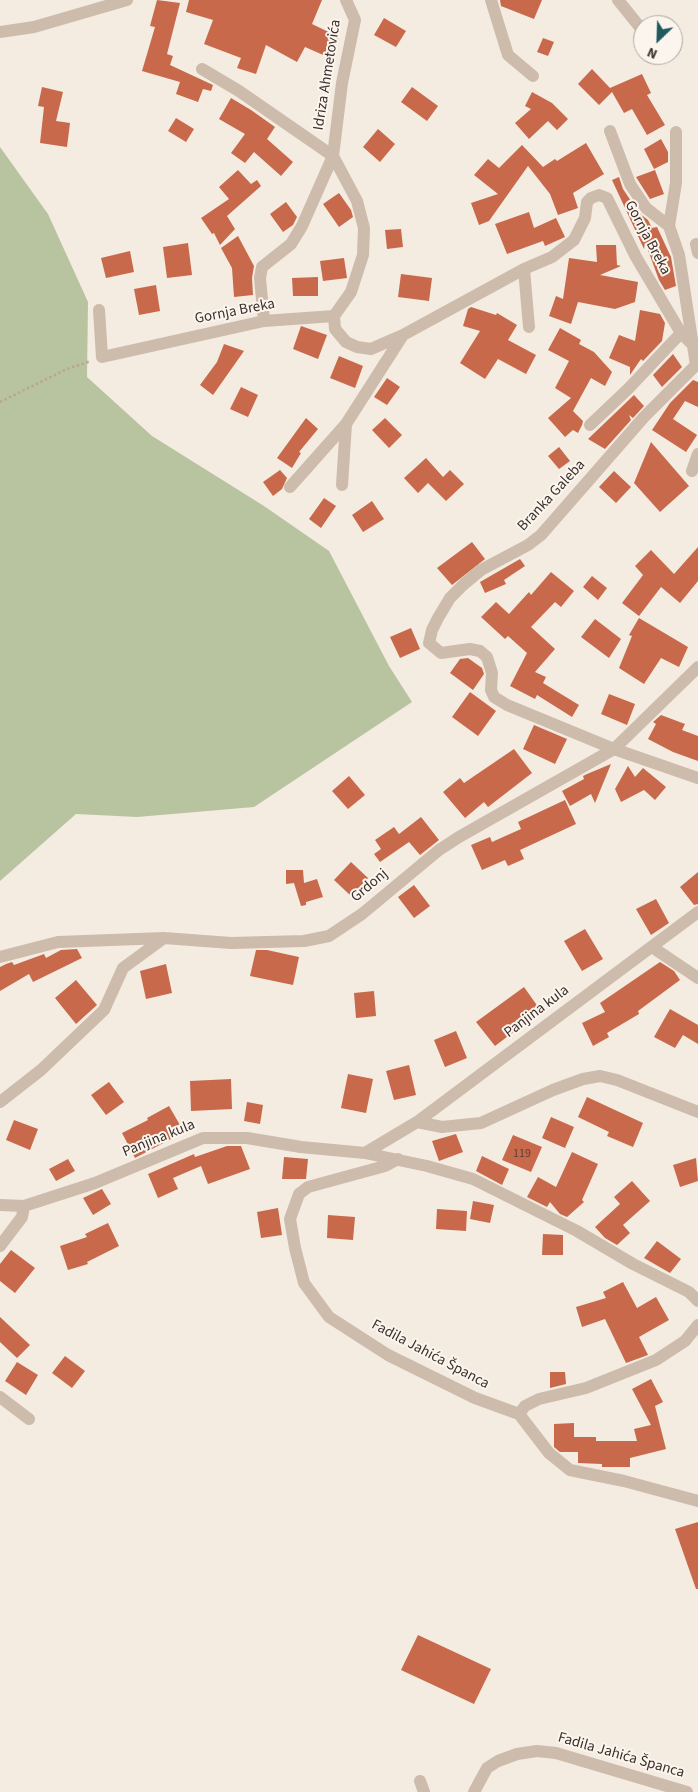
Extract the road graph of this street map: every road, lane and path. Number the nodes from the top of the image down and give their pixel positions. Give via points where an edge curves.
1 (126, 0) edge
2 (346, 0) edge
3 (491, 0) edge
4 (618, 0) edge
5 (633, 19) edge
6 (0, 32) edge
7 (202, 69) dead end
8 (533, 76) dead end
9 (610, 131) dead end
10 (676, 132) dead end
11 (333, 156) junction
12 (668, 226) junction
13 (524, 268) junction
14 (99, 310) dead end
15 (334, 316) junction
16 (264, 321) junction
17 (528, 327) dead end
18 (681, 333) junction
19 (403, 335) junction
20 (692, 343) junction
21 (102, 357) junction
22 (697, 364) edge
23 (0, 402) edge
24 (346, 424) junction
25 (590, 425) dead end
26 (698, 454) edge
27 (692, 471) dead end
28 (342, 485) dead end
29 (290, 487) dead end
30 (698, 667) edge
31 (614, 749) junction
32 (698, 778) edge
33 (698, 912) edge
34 (164, 938) junction
35 (652, 947) junction
36 (0, 957) edge
37 (698, 978) edge
38 (0, 1102) edge
39 (698, 1112) edge
40 (417, 1122) junction
41 (365, 1153) junction
42 (398, 1159) junction
43 (0, 1205) edge
44 (24, 1206) junction
45 (0, 1246) edge
46 (698, 1301) edge
47 (698, 1325) edge
48 (0, 1397) edge
49 (519, 1414) junction
50 (29, 1419) dead end
51 (698, 1501) edge
52 (474, 1792) edge
53 (686, 1792) edge

1 - 6 street via 34,27
2 - 11 street, Idriza Ahmetovića via 355,20 342,83
3 - 8 street via 508,55
4 - 5 street
7 - 11 street, Idriza Ahmetovića via 299,130
9 - 12 street, Branka Galeba via 630,184 646,208
10 - 12 street via 676,183
11 - 15 street, Idriza Ahmetovića via 357,201 364,228 363,255 354,283
11 - 16 street, Idriza Ahmetovića via 291,244 262,267
12 - 20 street, Branka Galeba via 682,261
13 - 17 street
13 - 18 street, Gornja Breka via 552,257 574,240 587,202 599,195 607,198 636,257
13 - 19 street, Gornja Breka
14 - 21 street
15 - 16 street, Gornja Breka
15 - 19 street, Gornja Breka via 335,329 346,342 357,347 371,348
16 - 21 street, Gornja Breka
18 - 20 street, Gornja Breka
18 - 25 street
19 - 24 street, Gornja Breka
20 - 22 street, Branka Galeba
21 - 23 path via 67,369
22 - 31 street, Branka Galeba via 644,417 541,535 481,570 450,598 430,636 429,643 441,653 470,649 487,657 494,697 507,705
24 - 28 street, Gornja Breka
24 - 29 street, Gornja Breka
26 - 27 street
30 - 31 street, Grdonj
31 - 32 street
31 - 34 street, Grdonj via 452,841 362,914 329,936 304,941 232,943
33 - 35 street, Panjina kula
34 - 36 street, Grdonj via 58,942
34 - 38 street via 123,968 104,1010 41,1070
35 - 37 street
35 - 40 street, Panjina kula
39 - 40 street via 600,1076 553,1090 481,1123 442,1128
40 - 41 street, Panjina kula
41 - 42 street
41 - 44 street, Panjina kula via 247,1138 203,1138 95,1182
42 - 46 street via 473,1179 517,1199 689,1292
42 - 49 street, Fadila Jahića Španca via 385,1166 308,1187 299,1194 290,1219 304,1283 329,1317 388,1355 475,1398
43 - 44 street, Panjina kula
44 - 45 street via 22,1217
47 - 49 street via 685,1341 656,1360 586,1388 539,1400 524,1406
48 - 50 street
49 - 51 street via 549,1452 570,1470
52 - 53 street, Fadila Jahića Španca via 488,1768 498,1761 536,1751 556,1753

